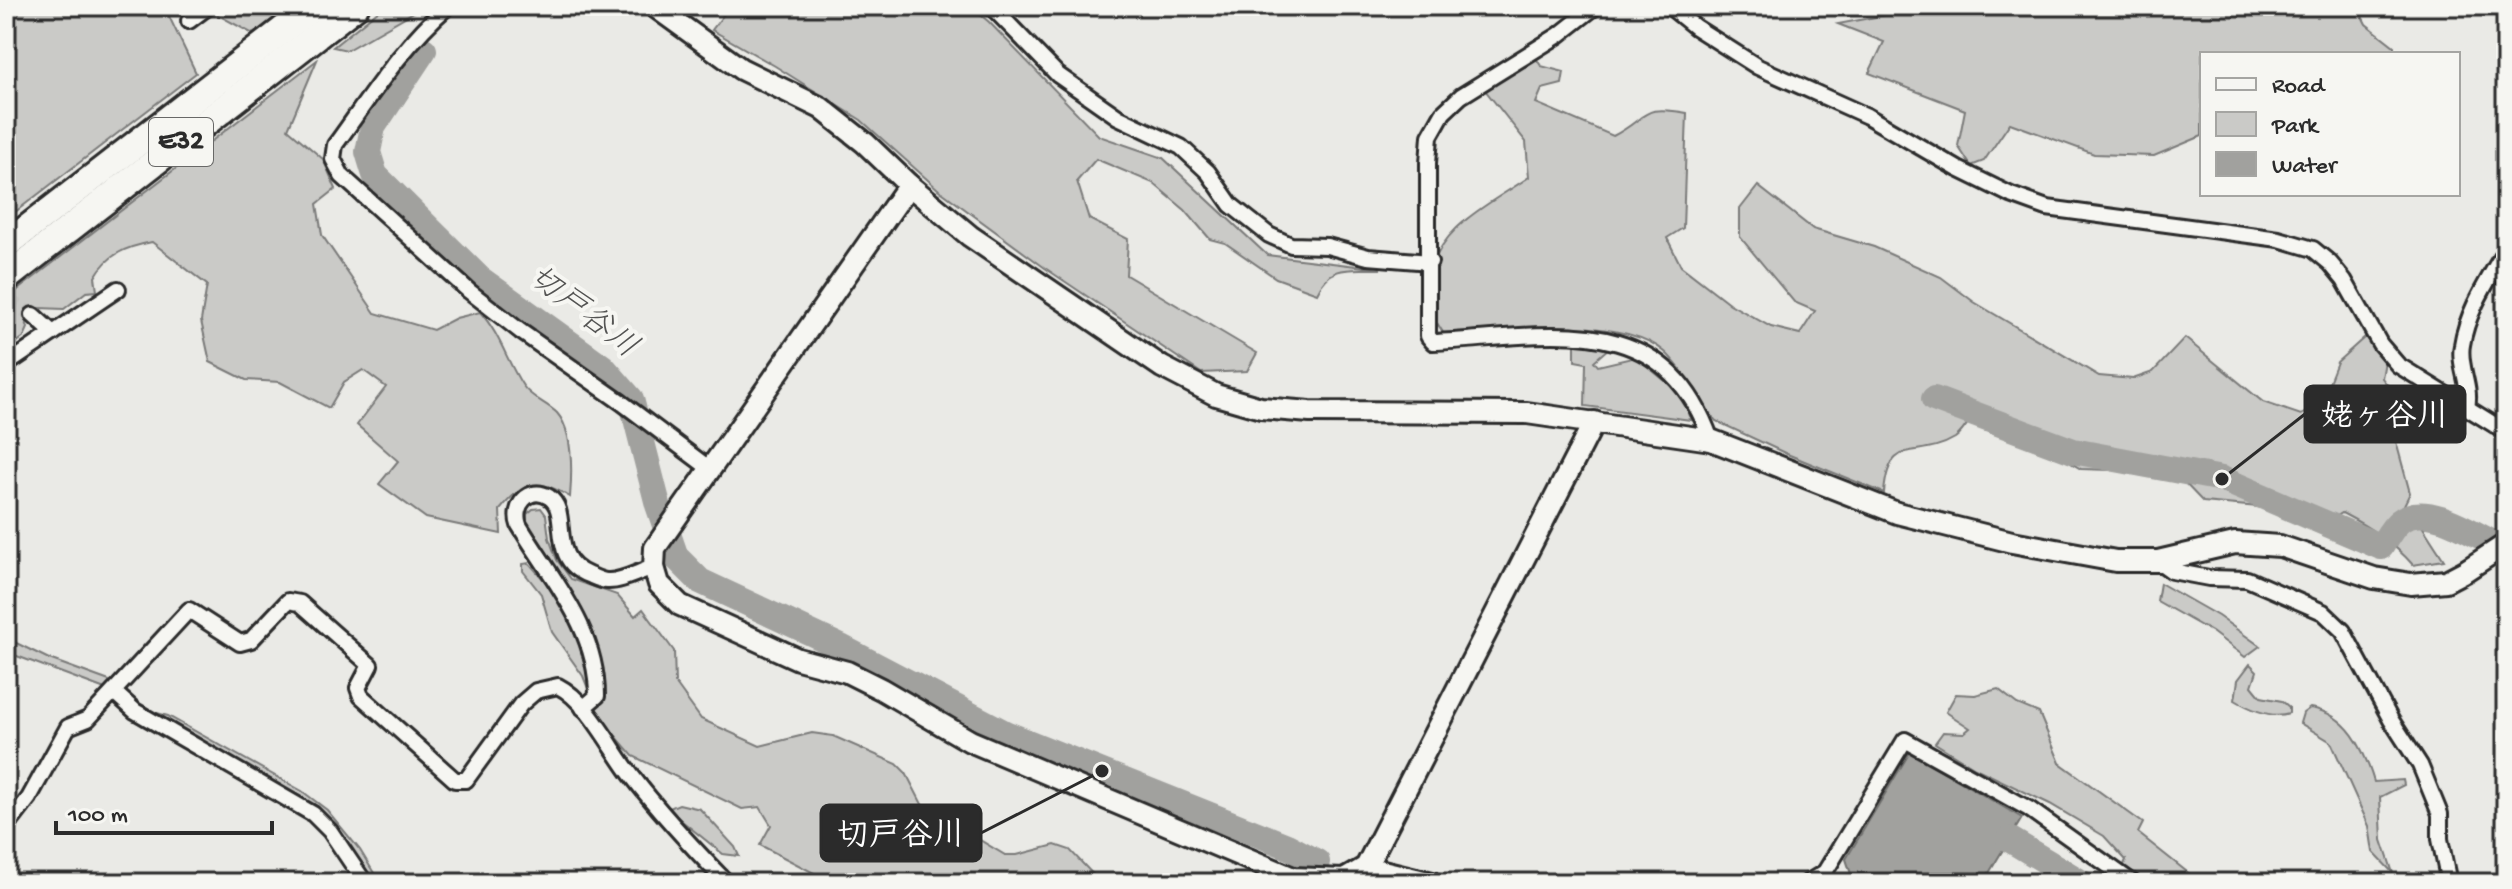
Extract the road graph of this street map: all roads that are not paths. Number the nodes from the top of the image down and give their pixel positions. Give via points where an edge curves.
1 (209, 6) edge
2 (314, 6) edge
3 (355, 6) edge
4 (448, 6) edge
5 (654, 6) edge
6 (991, 6) edge
7 (1596, 6) edge
8 (1669, 6) edge
9 (189, 21) dead end
10 (909, 185) junction
11 (6, 245) edge
12 (2506, 249) edge
13 (1430, 262) junction
14 (6, 278) edge
15 (118, 289) dead end
16 (33, 315) tunnel mouth
17 (53, 333) junction
18 (6, 365) edge
19 (2467, 407) junction
20 (1594, 422) junction
21 (2506, 432) edge
22 (1711, 440) junction
23 (710, 469) junction
24 (2506, 544) edge
25 (2158, 561) junction
26 (654, 567) junction
27 (114, 692) junction
28 (583, 708) junction
29 (6, 828) edge
30 (1366, 867) junction
31 (1309, 882) edge
32 (365, 883) edge
33 (727, 883) edge
34 (1432, 883) edge
35 (1807, 883) edge
36 (2133, 883) edge
37 (2449, 883) edge

1 - 9 street
2 - 11 highway, E32
3 - 14 highway, E32
4 - 23 street via 403,53 335,145 333,159 342,176 469,291
5 - 10 street via 741,69 821,108
6 - 13 street via 1058,75 1118,117 1181,147 1208,172 1231,205 1269,235 1291,245
7 - 13 street via 1443,113 1430,136
8 - 19 street via 1758,67 1867,116 2011,195 2047,208 2279,239 2313,249 2344,280 2398,365
10 - 20 street via 970,236 1162,367 1216,395 1261,408 1310,412 1527,413
10 - 23 street
12 - 19 street via 2479,296 2462,344
13 - 22 street via 1428,336 1433,342 1573,335 1644,351 1682,383
15 - 17 street
16 - 17 street
17 - 18 street
19 - 21 street
20 - 22 street
20 - 30 street
22 - 25 street via 1897,513 2012,542 2116,561
23 - 26 street via 655,548
24 - 25 street via 2446,581 2411,584 2374,578 2280,546 2235,543
25 - 37 street via 2172,571 2247,579 2323,612 2343,631 2420,765 2440,814
26 - 28 street via 606,582 583,573 564,551 559,511 552,500 533,494 518,506 519,525 586,636 597,672 597,696
26 - 31 street via 659,584 680,605 798,659 847,672 970,741
27 - 28 street via 189,610 240,643 251,640 288,601 300,603 370,665 358,688 361,696 455,780 466,780 536,691 558,686
27 - 29 street via 88,719 68,727
27 - 32 street via 135,711 313,814
28 - 33 street via 631,775
30 - 31 street via 1344,880
30 - 34 street
35 - 36 street via 1825,872 1905,740 2029,809

